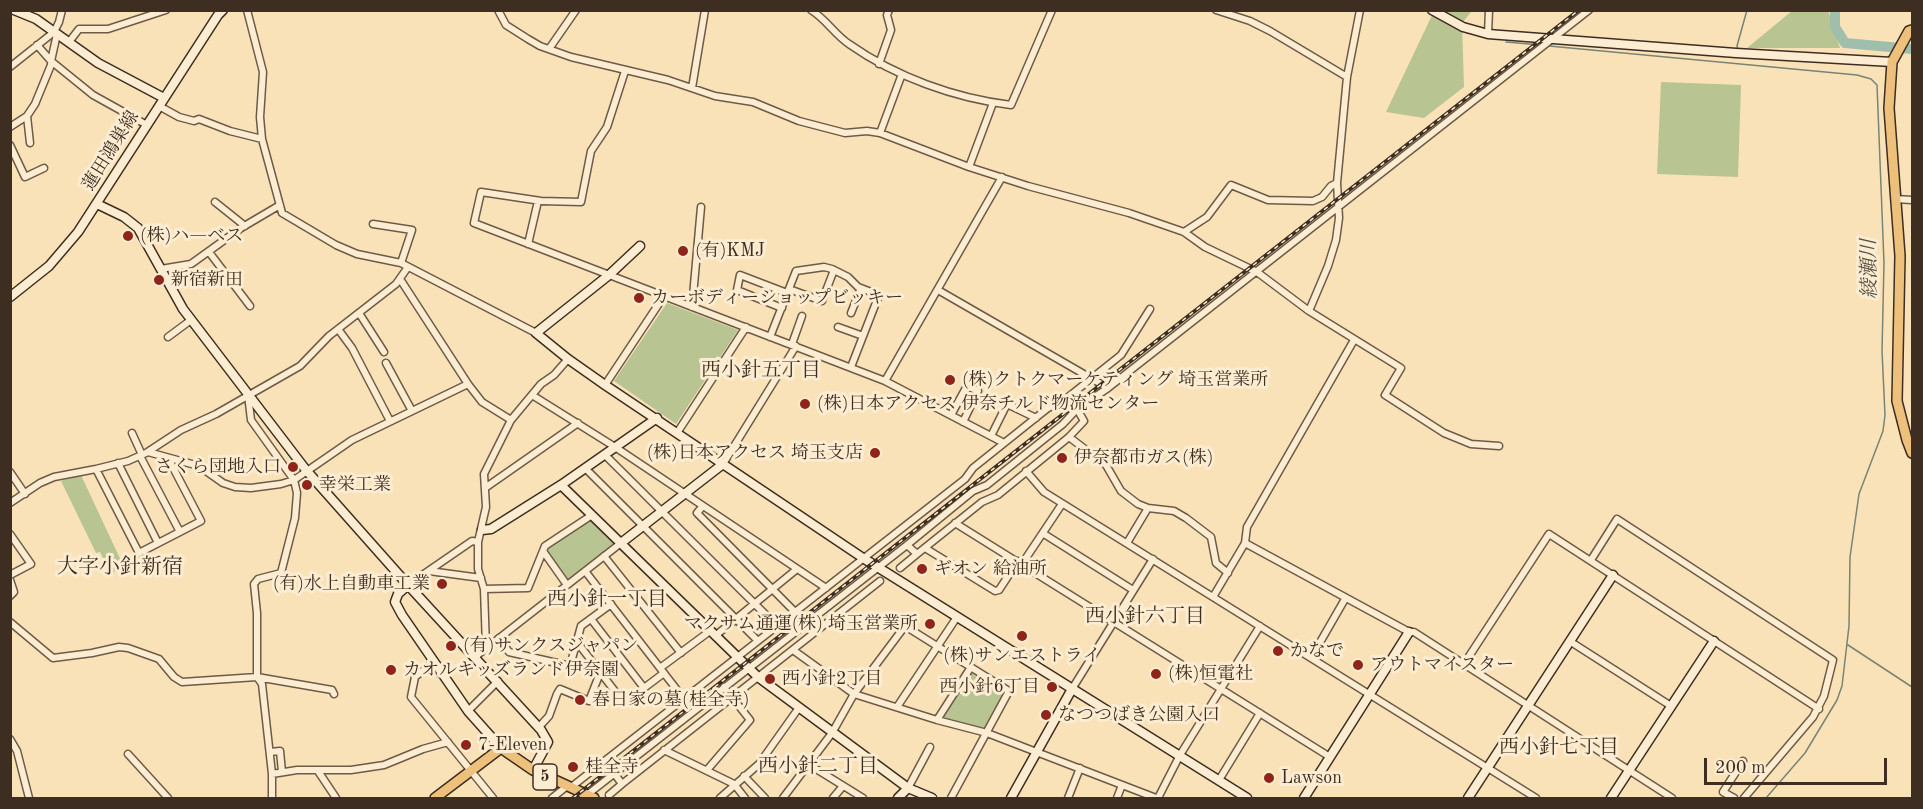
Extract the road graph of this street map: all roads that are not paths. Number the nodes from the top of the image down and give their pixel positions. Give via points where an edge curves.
1 (14, 10) edge
2 (62, 10) edge
3 (166, 10) edge
4 (223, 10) edge
5 (247, 10) edge
6 (498, 10) edge
7 (576, 10) edge
8 (705, 10) edge
9 (811, 10) edge
10 (889, 10) edge
11 (1052, 10) edge
12 (1216, 10) edge
13 (1360, 10) edge
14 (1432, 10) edge
15 (1489, 10) edge
16 (1589, 10) edge
17 (1911, 30) edge
18 (56, 33) junction
19 (1488, 34) junction
20 (1552, 39) junction
21 (69, 42) junction
22 (37, 45) junction
23 (549, 49) junction
24 (1893, 60) junction
25 (51, 61) junction
26 (879, 64) junction
27 (10, 67) edge
28 (625, 71) junction
29 (902, 74) junction
30 (1347, 76) junction
31 (692, 88) junction
32 (161, 102) junction
33 (993, 103) junction
34 (27, 116) junction
35 (147, 125) junction
36 (10, 126) edge
37 (880, 133) junction
38 (262, 139) junction
39 (30, 143) dead end
40 (10, 145) edge
41 (969, 167) junction
42 (44, 168) dead end
43 (1002, 177) junction
44 (1337, 183) junction
45 (1895, 199) junction
46 (1912, 200) edge
47 (538, 201) junction
48 (215, 202) dead end
49 (97, 204) junction
50 (280, 205) junction
51 (701, 207) dead end
52 (1339, 207) junction
53 (373, 224) dead end
54 (245, 226) junction
55 (1184, 232) junction
56 (528, 244) junction
57 (640, 246) dead end
58 (209, 252) junction
59 (401, 263) junction
60 (408, 267) junction
61 (160, 269) junction
62 (834, 270) junction
63 (1257, 272) junction
64 (609, 274) junction
65 (400, 279) junction
66 (861, 288) junction
67 (938, 290) junction
68 (788, 291) junction
69 (664, 296) junction
70 (10, 297) edge
71 (250, 306) dead end
72 (692, 307) junction
73 (782, 308) junction
74 (1149, 309) dead end
75 (1309, 311) junction
76 (359, 313) junction
77 (851, 313) dead end
78 (802, 316) dead end
79 (191, 320) junction
80 (746, 327) junction
81 (838, 327) dead end
82 (338, 329) junction
83 (536, 333) junction
84 (863, 336) junction
85 (168, 337) dead end
86 (770, 337) junction
87 (1354, 340) junction
88 (794, 345) junction
89 (384, 352) dead end
90 (568, 359) junction
91 (386, 363) dead end
92 (851, 367) junction
93 (1090, 378) junction
94 (885, 381) junction
95 (468, 384) junction
96 (605, 385) junction
97 (1108, 388) junction
98 (248, 395) junction
99 (532, 395) junction
100 (1077, 409) junction
101 (412, 411) junction
102 (951, 415) junction
103 (657, 418) junction
104 (1036, 418) junction
105 (511, 420) junction
106 (390, 422) junction
107 (963, 422) junction
108 (578, 423) junction
109 (677, 432) junction
110 (132, 433) dead end
111 (991, 436) junction
112 (1069, 437) junction
113 (1004, 443) junction
114 (1499, 446) dead end
115 (615, 447) junction
116 (1912, 453) edge
117 (144, 454) junction
118 (605, 454) junction
119 (168, 458) junction
120 (118, 463) junction
121 (723, 464) junction
122 (585, 468) junction
123 (96, 469) junction
124 (306, 470) junction
125 (1026, 471) junction
126 (10, 472) edge
127 (294, 480) junction
128 (561, 484) junction
129 (485, 488) junction
130 (25, 494) junction
131 (684, 495) junction
132 (10, 503) edge
133 (1062, 504) junction
134 (702, 507) junction
135 (1148, 508) junction
136 (662, 512) junction
137 (592, 515) junction
138 (955, 523) junction
139 (644, 526) junction
140 (482, 530) junction
141 (180, 532) junction
142 (10, 534) edge
143 (1044, 534) junction
144 (478, 542) junction
145 (158, 543) junction
146 (621, 543) junction
147 (1127, 543) junction
148 (1245, 543) junction
149 (907, 545) junction
150 (926, 548) junction
151 (543, 551) junction
152 (917, 554) junction
153 (604, 556) junction
154 (863, 558) junction
155 (1153, 560) junction
156 (1591, 560) junction
157 (1020, 563) junction
158 (879, 568) junction
159 (900, 568) dead end
160 (796, 569) junction
161 (429, 571) junction
162 (585, 571) junction
163 (1228, 573) junction
164 (10, 575) edge
165 (1613, 575) junction
166 (481, 578) junction
167 (10, 580) edge
168 (880, 581) dead end
169 (408, 585) junction
170 (567, 585) junction
171 (826, 588) junction
172 (484, 589) junction
173 (772, 589) junction
174 (1134, 590) junction
175 (10, 596) edge
176 (1213, 597) junction
177 (1345, 598) junction
178 (755, 603) junction
179 (611, 604) junction
180 (795, 612) junction
181 (957, 617) junction
182 (591, 619) junction
183 (736, 619) junction
184 (10, 622) edge
185 (1114, 622) junction
186 (777, 626) junction
187 (1260, 627) junction
188 (1409, 632) junction
189 (712, 634) junction
190 (499, 638) junction
191 (758, 641) junction
192 (1714, 641) junction
193 (577, 642) junction
194 (1571, 642) junction
195 (938, 646) junction
196 (486, 647) junction
197 (773, 649) junction
198 (793, 650) junction
199 (681, 653) junction
200 (474, 657) junction
201 (737, 658) junction
202 (782, 658) junction
203 (1311, 658) junction
204 (434, 662) junction
205 (1464, 664) junction
206 (971, 667) junction
207 (748, 668) junction
208 (662, 671) junction
209 (600, 673) junction
210 (256, 677) junction
211 (758, 677) junction
212 (498, 681) junction
213 (724, 687) junction
214 (644, 688) junction
215 (1072, 689) junction
216 (1222, 689) junction
217 (334, 694) dead end
218 (854, 694) junction
219 (1370, 694) junction
220 (732, 697) junction
221 (684, 699) junction
222 (1528, 705) junction
223 (1671, 706) junction
224 (897, 708) junction
225 (798, 709) junction
226 (1819, 709) junction
227 (468, 711) junction
228 (1260, 713) junction
229 (937, 720) junction
230 (539, 727) junction
231 (832, 733) junction
232 (987, 733) junction
233 (10, 739) edge
234 (448, 742) junction
235 (930, 747) dead end
236 (501, 748) junction
237 (664, 750) junction
238 (270, 752) junction
239 (1038, 752) junction
240 (128, 754) dead end
241 (1180, 755) junction
242 (1330, 756) junction
243 (1743, 761) dead end
244 (808, 764) junction
245 (1080, 768) junction
246 (1488, 768) junction
247 (533, 770) junction
248 (707, 770) junction
249 (318, 771) junction
250 (1629, 771) junction
251 (282, 772) junction
252 (471, 772) junction
253 (614, 773) junction
254 (272, 774) junction
255 (744, 776) junction
256 (1219, 780) junction
257 (622, 784) junction
258 (734, 784) junction
259 (1122, 785) junction
260 (843, 786) junction
261 (568, 788) junction
262 (908, 788) junction
263 (609, 795) dead end
264 (442, 797) edge
265 (588, 797) edge
266 (29, 798) edge
267 (168, 798) edge
268 (272, 798) edge
269 (336, 798) edge
270 (493, 798) edge
271 (552, 798) edge
272 (720, 798) edge
273 (746, 798) edge
274 (765, 798) edge
275 (783, 798) edge
276 (833, 798) edge
277 (863, 798) edge
278 (898, 798) edge
279 (932, 798) edge
280 (951, 798) edge
281 (1011, 798) edge
282 (1068, 798) edge
283 (1117, 798) edge
284 (1157, 798) edge
285 (1247, 798) edge
286 (1304, 798) edge
287 (1468, 798) edge
288 (1536, 798) edge
289 (1611, 798) edge
290 (1672, 798) edge
291 (1734, 798) edge
292 (1744, 798) edge

1 - 18 street
2 - 18 street
3 - 21 street via 108,29 79,29
4 - 32 street, 蓮田鴻巣線
5 - 38 street via 263,72
6 - 23 street via 506,25
7 - 23 street
8 - 31 street
9 - 26 street via 845,42
10 - 26 street via 891,30
11 - 33 street via 1014,103
12 - 30 street via 1270,31
13 - 30 street
14 - 19 street via 1463,27
15 - 19 street
16 - 20 street
17 - 24 main road
18 - 21 street
18 - 22 street
18 - 25 street
19 - 20 street
20 - 24 street
20 - 52 street
21 - 32 street
22 - 25 street
22 - 27 street
23 - 28 street
24 - 45 main road via 1889,108
25 - 34 street
25 - 35 street via 93,95
26 - 29 street
28 - 31 street
28 - 47 street via 607,127 591,151 581,202
29 - 33 street via 934,88
29 - 37 street
30 - 44 street
31 - 37 street via 753,102 845,133
32 - 35 street, 蓮田鴻巣線
32 - 38 street via 179,117 199,119
33 - 41 street
34 - 36 street
34 - 39 street
35 - 49 street, 蓮田鴻巣線
37 - 41 street
38 - 50 street
40 - 42 street via 25,177
41 - 43 street
43 - 55 street
43 - 67 street
44 - 52 street
44 - 55 street via 1312,201 1268,200 1231,185 1207,217
45 - 46 street
45 - 116 main road via 1900,256 1897,401
47 - 56 street
47 - 56 street via 481,192 474,223
48 - 54 street
49 - 61 street via 138,228
49 - 70 street, 蓮田鴻巣線 via 53,262
50 - 54 street
50 - 59 street via 282,213 336,245 357,254
51 - 72 street
52 - 63 street
52 - 75 street via 1336,240
53 - 59 street via 412,230
54 - 58 street
55 - 63 street via 1205,247
56 - 64 street
57 - 64 street
58 - 61 street via 191,264
58 - 71 street
59 - 60 street
60 - 65 street
60 - 83 street
61 - 79 street
62 - 66 street
62 - 68 street via 824,267 796,271
62 - 68 street via 822,301
63 - 75 street
63 - 97 street
64 - 69 street
64 - 83 street
65 - 76 street
65 - 95 street
66 - 77 street
66 - 84 street via 879,296
67 - 93 street
67 - 94 street
68 - 73 street
68 - 73 street via 740,274 737,290
69 - 72 street
69 - 96 street
72 - 80 street
73 - 86 street
74 - 93 street via 1121,355
75 - 87 street
76 - 82 street
76 - 89 street
78 - 88 street
79 - 85 street
79 - 98 street
80 - 86 street
80 - 109 street
81 - 84 street
82 - 98 street via 300,366
82 - 106 street
83 - 90 street
84 - 92 street
86 - 88 street
87 - 114 street via 1401,368 1385,395 1444,433 1471,444
87 - 148 street via 1247,527
88 - 92 street
88 - 121 street
90 - 96 street
90 - 99 street
91 - 101 street
92 - 94 street
93 - 97 street
93 - 104 street
94 - 102 street
95 - 101 street
95 - 105 street via 482,402
96 - 103 street
97 - 100 street
98 - 117 street
98 - 124 street
98 - 127 street via 251,420
99 - 105 street
99 - 108 street
100 - 112 street via 1084,421
100 - 149 street via 987,485 973,491
101 - 106 street
102 - 107 street
102 - 107 street via 967,386 978,391
103 - 109 street
103 - 115 street
104 - 111 street via 1007,404
104 - 113 street
105 - 129 street via 484,474
106 - 124 street via 352,440
107 - 111 street
108 - 115 street
108 - 129 street
109 - 121 street
110 - 117 street
111 - 113 street
112 - 125 street
112 - 135 street via 1106,465 1121,491
113 - 154 street
115 - 118 street
115 - 131 street
117 - 119 street
117 - 120 street
117 - 141 street
118 - 122 street
118 - 136 street
119 - 127 street via 199,466 235,487
119 - 141 street via 201,521
120 - 123 street
120 - 145 street
121 - 131 street
121 - 154 street
122 - 128 street
122 - 139 street
123 - 130 street via 54,477
123 - 145 street via 139,553
124 - 127 street
124 - 169 street
125 - 133 street via 1044,492
125 - 138 street
126 - 130 street
127 - 210 street via 295,518 281,573 258,579 254,584
128 - 137 street
128 - 140 street via 491,529
129 - 140 street
130 - 132 street
131 - 134 street
131 - 136 street
133 - 143 street
133 - 147 street
134 - 160 street
134 - 173 street via 697,513
135 - 147 street
135 - 163 street via 1174,511 1211,537 1216,563
136 - 139 street
136 - 178 street
137 - 146 street
137 - 151 street
138 - 150 street
138 - 157 street
139 - 146 street
139 - 183 street
140 - 144 street
141 - 145 street
142 - 164 street via 31,564
143 - 157 street
143 - 174 street
144 - 161 street via 472,541
144 - 166 street
146 - 153 street
146 - 189 street
147 - 155 street
148 - 163 street
148 - 177 street
149 - 152 street
149 - 158 street
150 - 152 street
150 - 157 street via 995,591
151 - 170 street
151 - 172 street via 528,588
152 - 159 street
153 - 162 street
153 - 199 street
154 - 158 street
154 - 171 street
155 - 174 street
155 - 176 street
156 - 165 street
156 - 205 street via 1549,534
156 - 226 street via 1617,519 1701,572 1833,660
157 - 185 street
158 - 181 street
158 - 197 street
160 - 171 street
160 - 173 street
161 - 166 street
161 - 169 street
162 - 170 street
162 - 179 street
163 - 176 street
165 - 192 street
165 - 194 street
166 - 172 street
167 - 175 street via 14,592
168 - 198 street
169 - 200 street
169 - 204 street via 395,602
170 - 190 street
171 - 180 street
172 - 196 street
173 - 178 street
173 - 180 street
174 - 185 street
176 - 187 street
177 - 188 street
177 - 203 street
178 - 183 street
178 - 186 street
179 - 182 street
179 - 208 street
180 - 186 street
181 - 195 street
181 - 215 street
182 - 193 street via 581,626
182 - 214 street
183 - 189 street
183 - 191 street
184 - 210 street via 53,657 119,647 159,659 182,682
185 - 215 street
185 - 216 street
186 - 191 street
187 - 203 street
187 - 216 street
188 - 205 street
188 - 219 street
189 - 199 street
189 - 201 street
190 - 193 street via 509,652 570,666
190 - 196 street
191 - 201 street
192 - 223 street
192 - 226 street
193 - 209 street
194 - 222 street
194 - 223 street
195 - 206 street
195 - 218 street via 905,626
195 - 224 street
196 - 200 street
197 - 202 street
197 - 207 street
198 - 202 street
198 - 218 street
199 - 208 street
200 - 212 street
201 - 207 street
201 - 221 street
202 - 211 street
203 - 219 street
204 - 227 street
204 - 234 street via 416,677 411,697
205 - 222 street
206 - 229 street
206 - 232 street via 1009,692
207 - 211 street
207 - 213 street
208 - 214 street
208 - 221 street
209 - 214 street via 624,703
209 - 230 street via 589,701 560,689 549,716
210 - 217 street via 332,690
210 - 238 street via 262,684
211 - 220 street
211 - 225 street
212 - 227 street
212 - 230 street
213 - 220 street
213 - 253 street
215 - 239 street
215 - 241 street
216 - 228 street
216 - 241 street
218 - 224 street
218 - 231 street
219 - 242 street
219 - 246 street
220 - 237 street
220 - 248 street via 750,720
221 - 261 street
222 - 246 street
222 - 250 street
223 - 250 street
224 - 229 street
225 - 231 street
225 - 255 street via 759,764
226 - 292 street
227 - 236 street
228 - 242 street
228 - 256 street
229 - 232 street
230 - 247 street via 548,741
231 - 244 street
231 - 262 street
232 - 239 street
232 - 280 street
233 - 266 street
234 - 249 street via 384,765
234 - 252 street
235 - 262 street
236 - 247 main road, 5
236 - 252 main road
237 - 248 street
237 - 257 street
238 - 251 street via 280,751
238 - 254 street
239 - 245 street
239 - 281 street
240 - 267 street
241 - 256 street
241 - 284 street
242 - 286 street
243 - 291 street via 1723,792
244 - 260 street
244 - 275 street
245 - 259 street
245 - 282 street
246 - 287 street
246 - 288 street
247 - 261 main road, 5
248 - 258 street
249 - 251 street
249 - 269 street
250 - 289 street
250 - 290 street
251 - 254 street
252 - 264 main road
252 - 270 street
253 - 257 street
253 - 265 street
254 - 268 street
255 - 258 street
255 - 274 street
256 - 285 street
257 - 263 street
258 - 272 street
258 - 273 street
259 - 283 street
259 - 284 street
260 - 276 street
260 - 277 street
261 - 265 main road, 5
261 - 271 street
262 - 278 street
262 - 279 street

